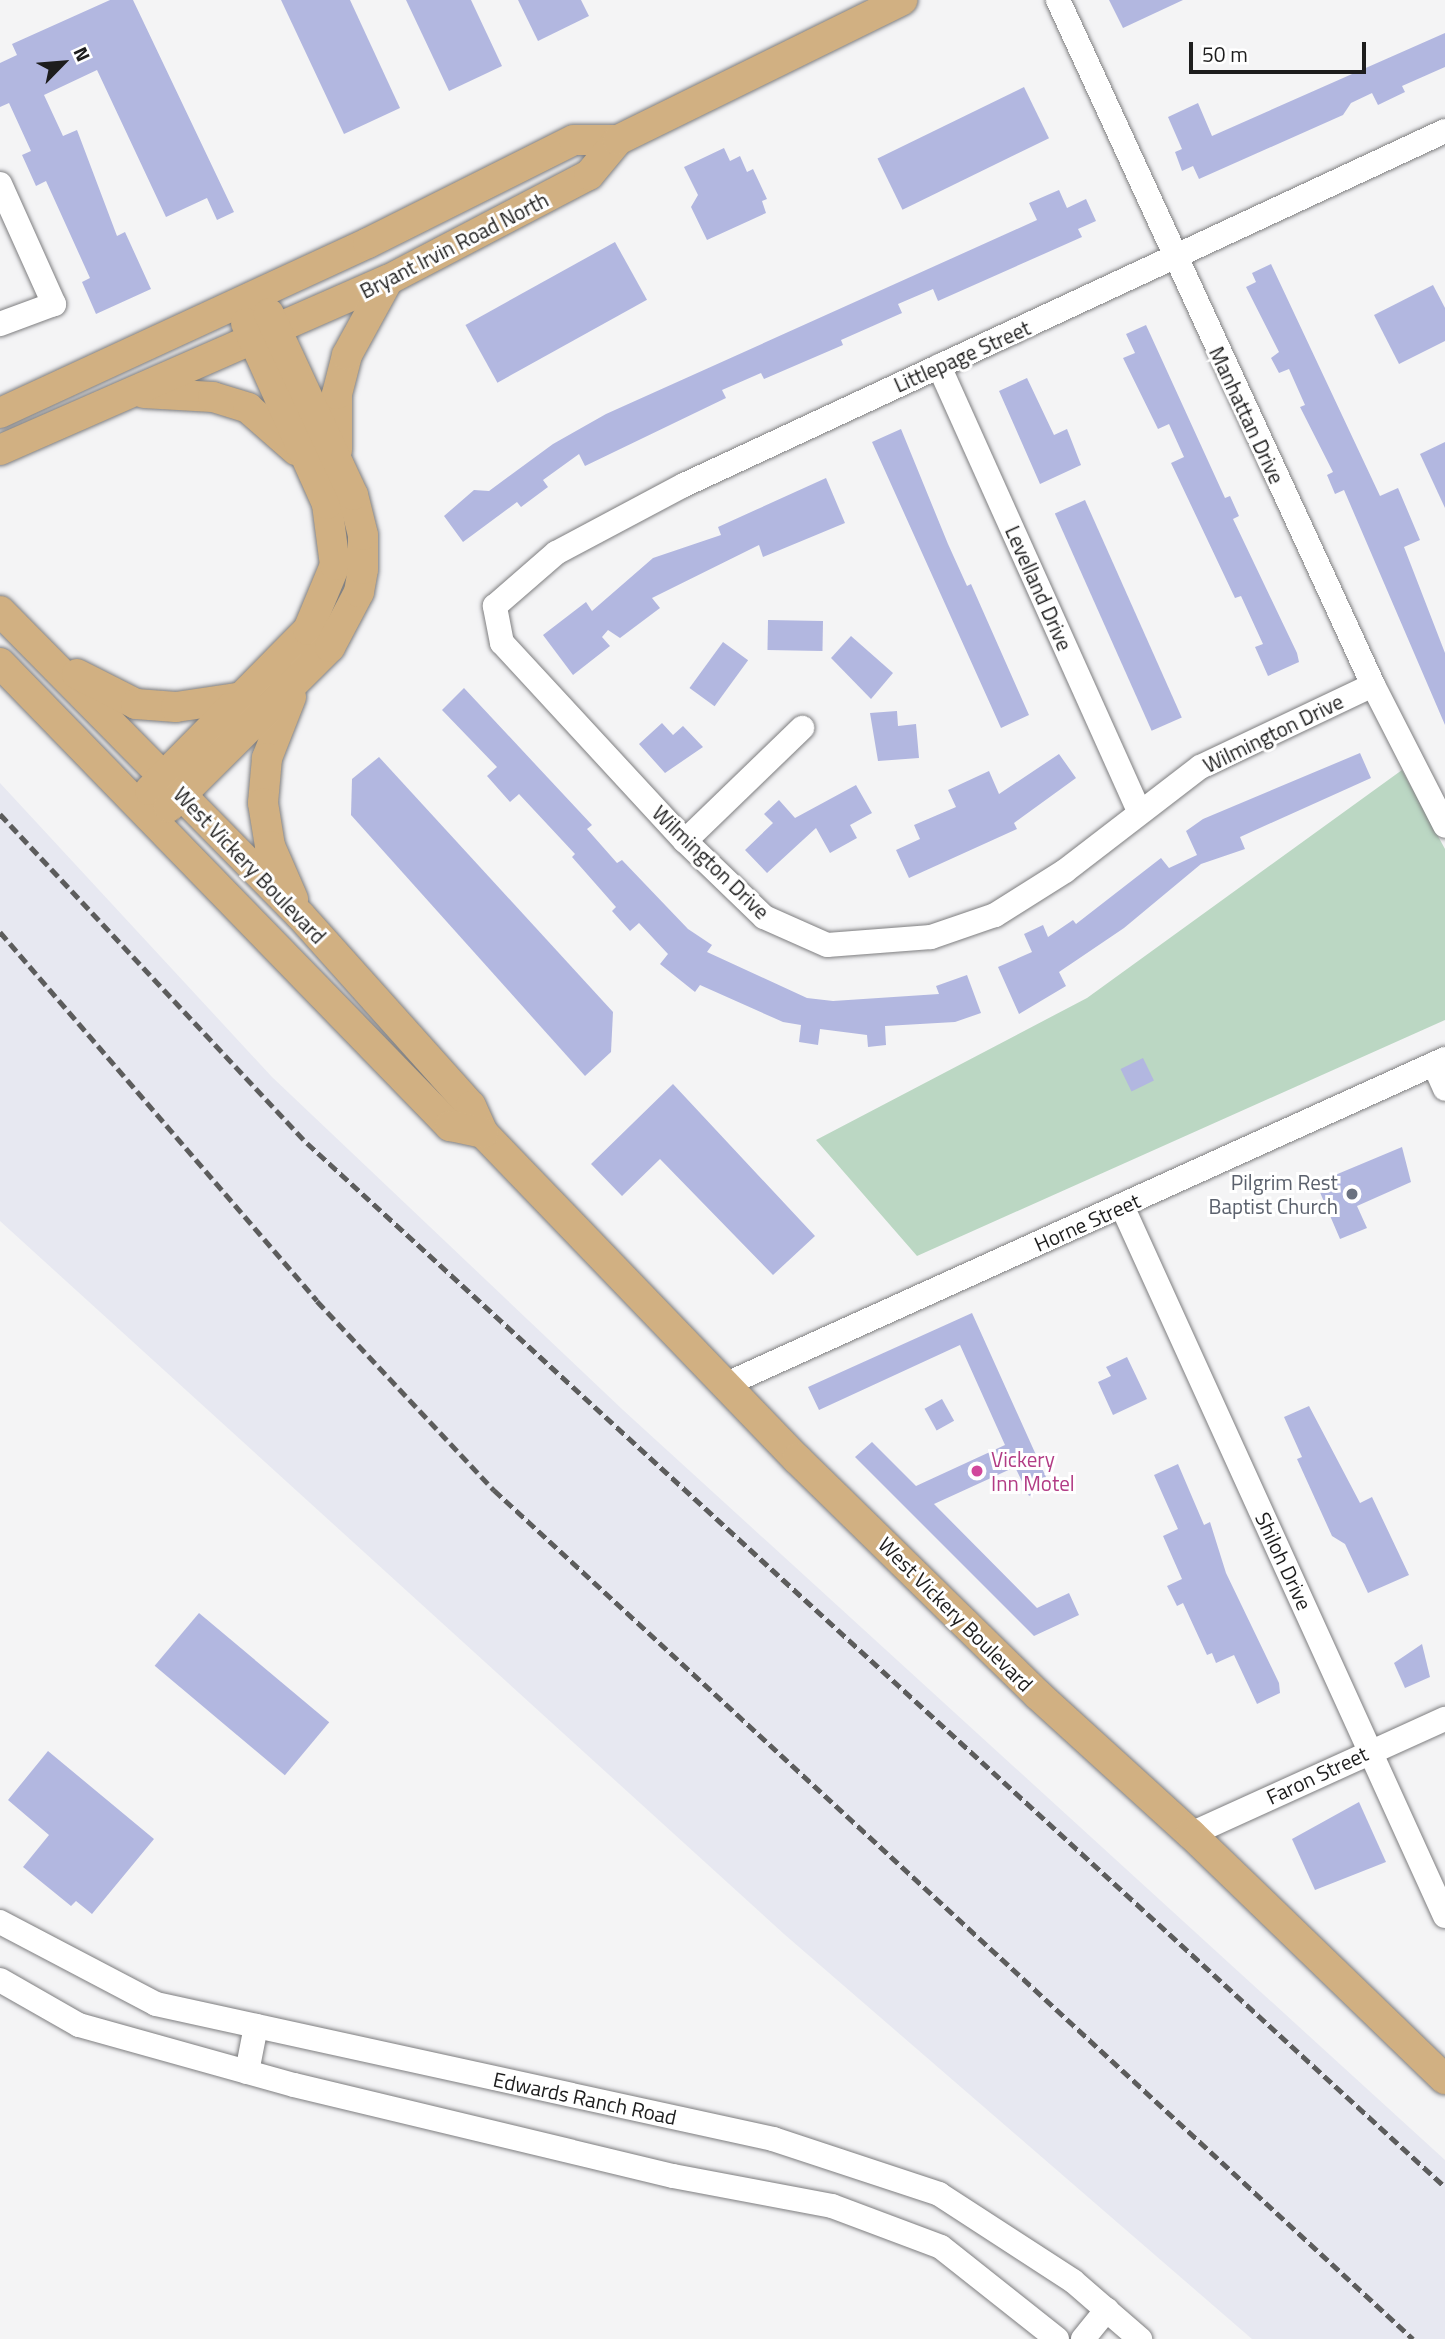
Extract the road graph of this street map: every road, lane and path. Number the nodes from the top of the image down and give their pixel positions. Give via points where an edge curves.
1 (902, 0) edge
2 (1058, 0) edge
3 (1445, 131) edge
4 (618, 140) junction
5 (0, 184) edge
6 (1175, 260) junction
7 (388, 280) junction
8 (248, 298) junction
9 (0, 324) edge
10 (266, 336) junction
11 (939, 366) junction
12 (136, 393) junction
13 (0, 413) edge
14 (0, 450) edge
15 (323, 461) junction
16 (495, 606) joint
17 (0, 610) edge
18 (0, 663) edge
19 (297, 684) junction
20 (1373, 685) junction
21 (244, 697) junction
22 (803, 728) dead end
23 (174, 785) junction
24 (147, 810) junction
25 (1139, 811) junction
26 (1445, 826) edge
27 (685, 841) junction
28 (300, 915) junction
29 (1439, 1062) edge
30 (1445, 1089) edge
31 (483, 1132) junction
32 (1122, 1206) junction
33 (729, 1383) junction
34 (1445, 1718) edge
35 (1370, 1750) junction
36 (1191, 1834) junction
37 (1445, 1916) edge
38 (0, 1922) edge
39 (0, 1980) edge
40 (256, 2026) junction
41 (247, 2072) junction
42 (1445, 2079) edge
43 (1108, 2309) junction
44 (1057, 2339) edge
45 (1083, 2339) edge
46 (1140, 2339) edge

1 - 4 main road, Bryant Irvin Road North
2 - 6 street, Manhattan Drive
3 - 6 street, Littlepage Street
4 - 7 main road, Bryant Irvin Road North via 589,176
4 - 8 main road, Bryant Irvin Road North via 574,141
5 - 9 street via 54,304
6 - 11 street, Littlepage Street
6 - 20 street, Manhattan Drive
7 - 10 main road, Bryant Irvin Road North
7 - 15 main road via 346,355
8 - 10 main road
8 - 13 main road, Bryant Irvin Road North
10 - 12 main road, Bryant Irvin Road North
10 - 15 main road
11 - 16 street, Littlepage Street via 684,485 556,553
11 - 25 street, Levelland Drive
12 - 14 main road, Bryant Irvin Road North
12 - 15 main road via 213,397 248,408
15 - 19 main road via 363,535 363,569 359,592 330,646
15 - 21 main road via 335,538 331,584 308,630
16 - 27 street, Wilmington Drive via 502,643
17 - 21 main road via 64,666 136,704 176,707
17 - 23 main road, West Vickery Boulevard
18 - 24 main road, West Vickery Boulevard
19 - 23 main road
19 - 28 main road via 267,758 263,803 270,846
20 - 25 street, Wilmington Drive via 1200,767
20 - 26 street, Manhattan Drive
21 - 23 main road
22 - 27 street
23 - 24 main road
23 - 28 main road, West Vickery Boulevard
24 - 31 main road, West Vickery Boulevard via 450,1126
25 - 27 street, Wilmington Drive via 1065,871 995,915 931,937 876,945 827,945 795,934 764,917
28 - 31 main road, West Vickery Boulevard via 471,1106
29 - 30 street
29 - 32 street, Horne Street
31 - 33 main road, West Vickery Boulevard
32 - 33 street, Horne Street
32 - 35 street, Shiloh Drive
33 - 36 main road, West Vickery Boulevard via 1038,1695
34 - 35 street, Faron Street
35 - 36 street, Faron Street
35 - 37 street, Shiloh Drive
36 - 42 main road, West Vickery Boulevard
38 - 40 street, Edwards Ranch Road via 156,2004
39 - 41 street via 79,2025
40 - 41 street
40 - 43 street, Edwards Ranch Road via 773,2139 939,2194
41 - 44 street via 673,2176 832,2206 941,2246
43 - 45 street
43 - 46 street, Edwards Ranch Road

